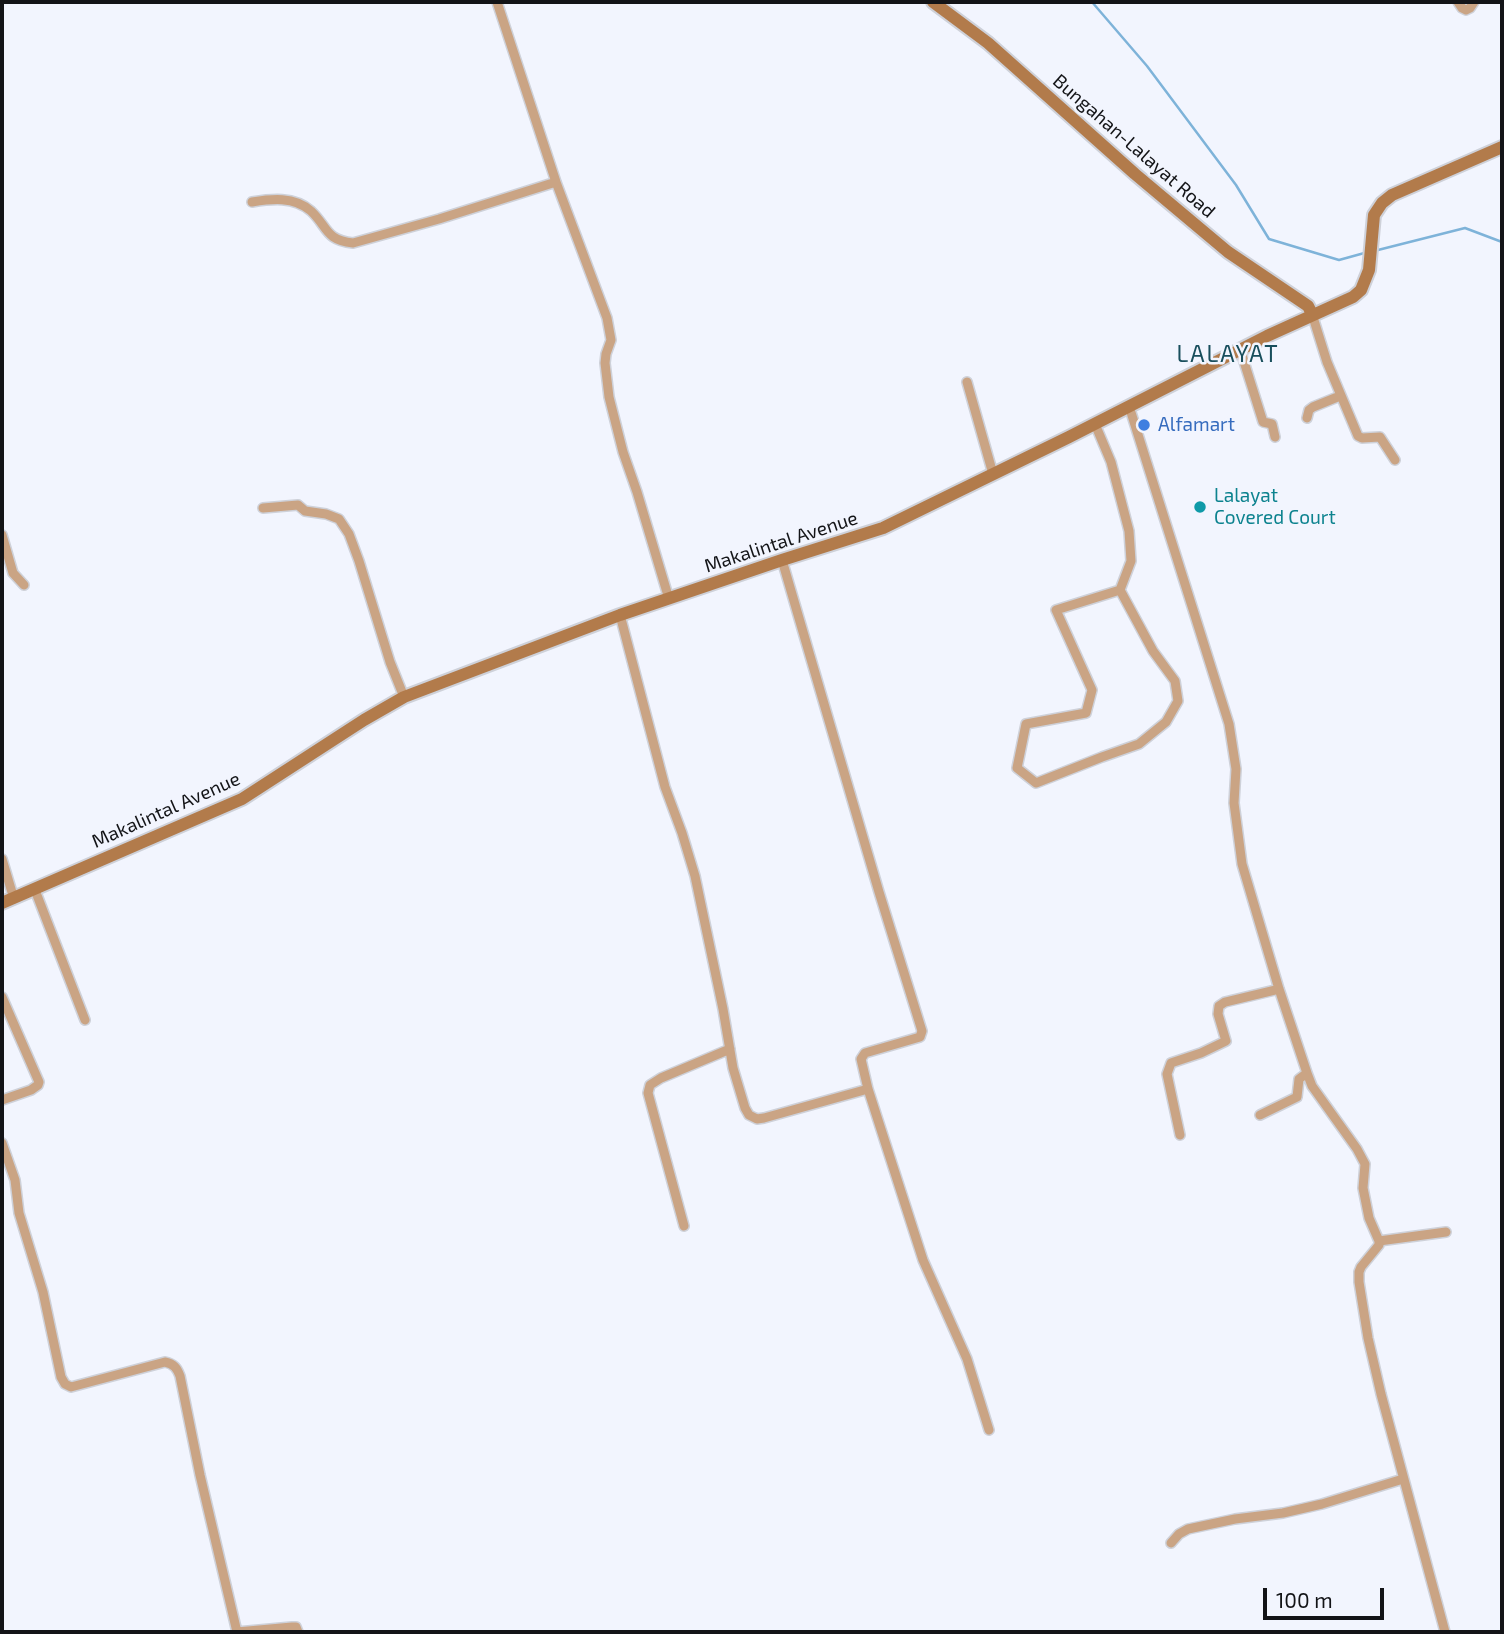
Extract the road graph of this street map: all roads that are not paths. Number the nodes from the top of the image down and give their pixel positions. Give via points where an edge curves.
1 (497, 2) edge
2 (933, 2) edge
3 (1458, 2) edge
4 (1474, 2) edge
5 (1502, 147) edge
6 (556, 182) junction
7 (252, 202) dead end
8 (1312, 314) junction
9 (1240, 349) junction
10 (967, 382) dead end
11 (1340, 396) junction
12 (1129, 405) junction
13 (1307, 418) dead end
14 (1095, 424) junction
15 (1275, 437) dead end
16 (1395, 460) dead end
17 (993, 474) junction
18 (263, 508) dead end
19 (2, 535) edge
20 (782, 560) junction
21 (23, 585) dead end
22 (1120, 590) junction
23 (669, 599) junction
24 (620, 615) junction
25 (404, 697) junction
26 (2, 859) edge
27 (35, 890) junction
28 (8, 901) edge
29 (1279, 989) junction
30 (2, 997) edge
31 (85, 1020) dead end
32 (730, 1049) junction
33 (1307, 1073) junction
34 (868, 1089) junction
35 (2, 1100) edge
36 (1260, 1115) dead end
37 (1181, 1135) dead end
38 (2, 1143) edge
39 (684, 1226) dead end
40 (1446, 1232) dead end
41 (1379, 1241) junction
42 (989, 1430) dead end
43 (1403, 1479) junction
44 (1171, 1543) dead end
45 (237, 1632) edge
46 (298, 1632) edge
47 (1444, 1632) edge

1 - 6 street
2 - 8 main road, Bungahan-Lalayat Road via 988,43 1228,252 1308,306
3 - 4 street via 1466,10
5 - 8 main road, Makalintal Avenue via 1382,203 1374,215 1369,270 1361,290
6 - 7 street via 354,243 334,237 310,210 295,202 274,198
6 - 23 street via 607,318 609,397
8 - 9 main road, Makalintal Avenue
8 - 11 street
9 - 12 main road, Makalintal Avenue
9 - 15 street via 1263,422 1272,424
10 - 17 street
11 - 13 street via 1313,407
11 - 16 street via 1358,436 1380,437
12 - 14 main road, Makalintal Avenue
12 - 29 street via 1229,724 1242,863
14 - 17 main road, Makalintal Avenue
14 - 22 street via 1111,461 1129,531 1131,561
17 - 20 main road, Makalintal Avenue via 883,528
18 - 25 street via 298,505 339,519 359,561
19 - 21 street via 13,573
20 - 23 main road, Makalintal Avenue
20 - 34 street via 922,1031 913,1040 865,1053 861,1059
22 - 22 street via 1175,681 1178,701 1166,722 1139,744 1036,783 1017,768 1026,724 1086,713 1092,690 1056,610
23 - 24 main road, Makalintal Avenue
24 - 25 main road, Makalintal Avenue
24 - 32 street via 665,787 695,876
25 - 27 main road, Makalintal Avenue via 242,799
26 - 28 street
27 - 28 main road, Makalintal Avenue
27 - 31 street
29 - 33 street
29 - 37 street via 1219,1006 1226,1041 1171,1063 1167,1074
30 - 35 street via 39,1082 31,1090
32 - 34 street via 745,1108 757,1119
32 - 39 street via 650,1085
33 - 36 street via 1299,1079 1297,1097
33 - 41 street via 1365,1164 1363,1188
34 - 42 street via 923,1261 967,1359
38 - 45 street via 65,1384 71,1387 165,1363 177,1369
40 - 41 street
41 - 43 street via 1361,1267 1359,1282
43 - 44 street via 1322,1504 1188,1529
43 - 47 street
45 - 46 street via 293,1627

